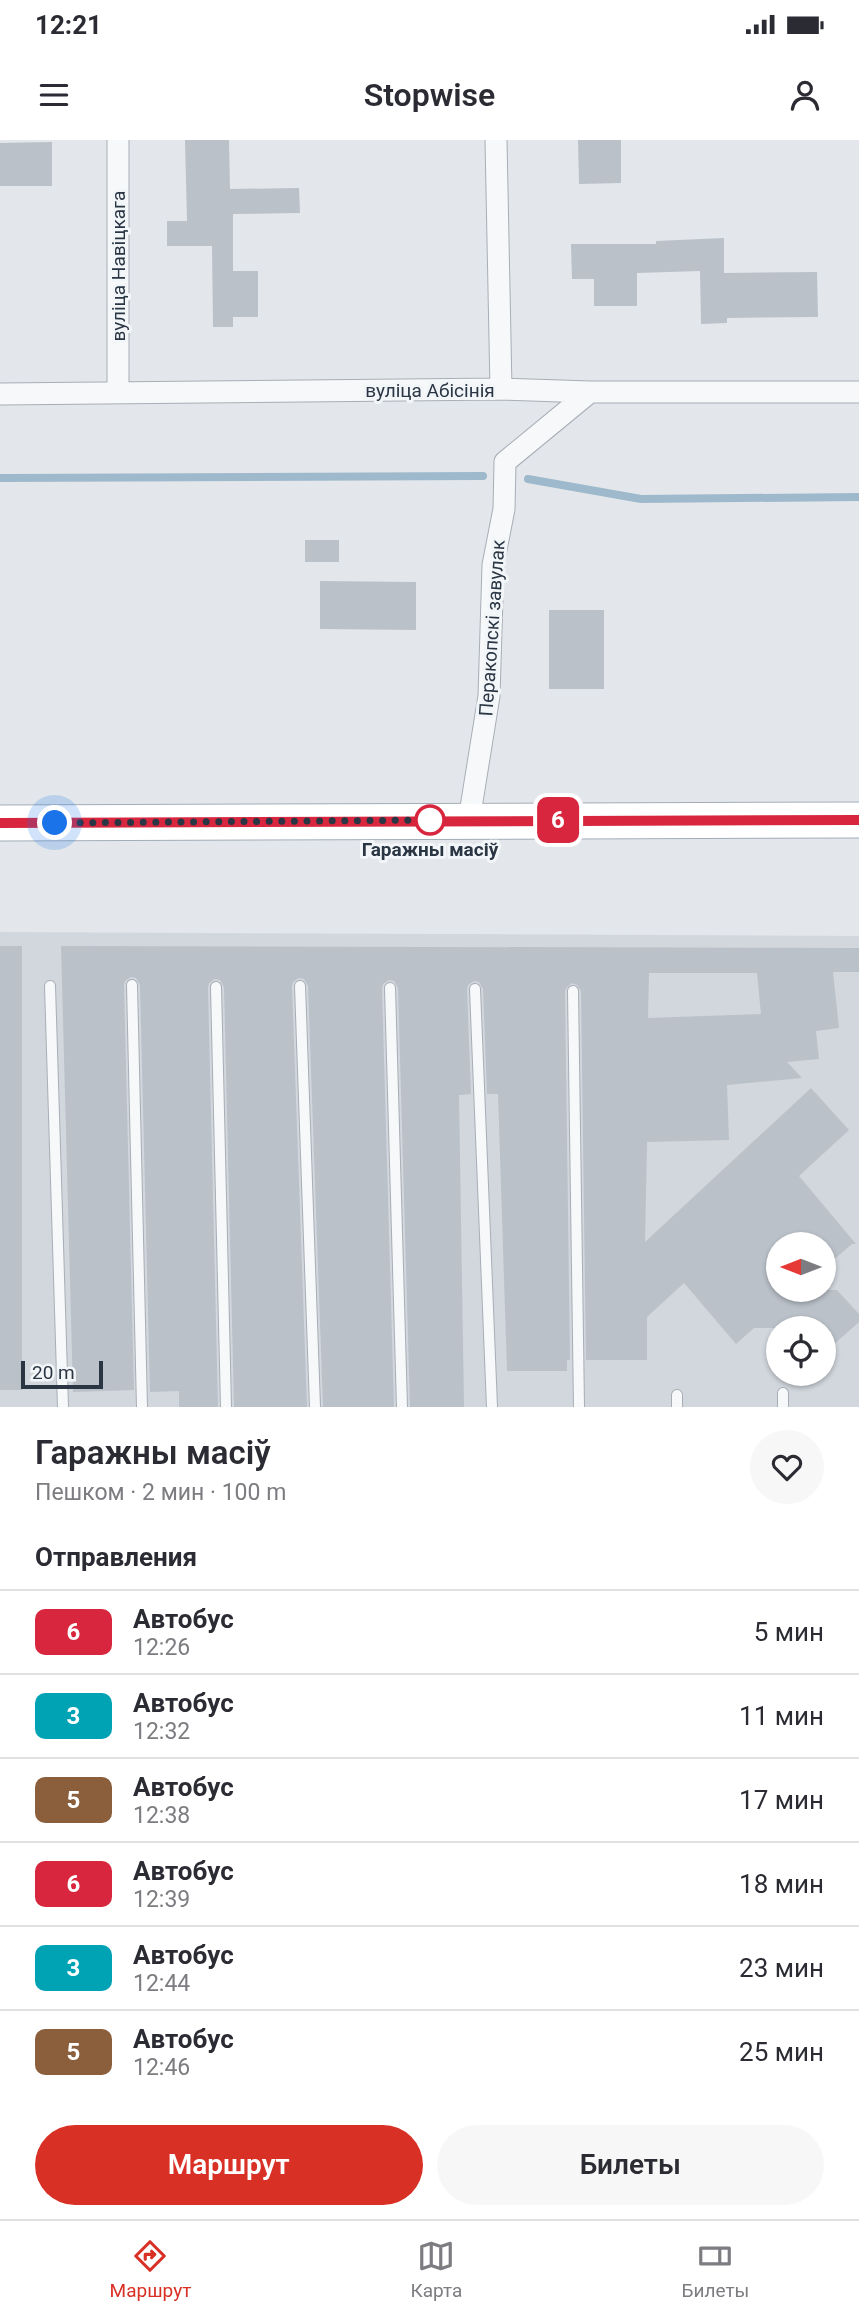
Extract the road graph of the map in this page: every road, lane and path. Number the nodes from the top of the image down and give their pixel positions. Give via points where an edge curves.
1 (118, 140) edge
2 (496, 140) edge
3 (501, 389) junction
4 (118, 392) junction
5 (590, 392) junction
6 (859, 392) edge
7 (0, 394) edge
8 (469, 820) junction
9 (859, 820) edge
10 (0, 823) edge
11 (132, 985) dead end
12 (50, 986) dead end
13 (300, 986) dead end
14 (216, 987) dead end
15 (390, 988) dead end
16 (475, 989) dead end
17 (573, 991) dead end
18 (783, 1393) dead end
19 (677, 1395) dead end
20 (62, 1407) edge
21 (142, 1407) edge
22 (226, 1407) edge
23 (315, 1407) edge
24 (402, 1407) edge
25 (492, 1407) edge
26 (579, 1407) edge
27 (677, 1407) edge
28 (783, 1407) edge

1 - 4 street, вуліца Навіцкага
2 - 3 street
3 - 4 street, вуліца Абісінія
3 - 5 street, вуліца Абісінія
4 - 7 street, вуліца Абісінія
5 - 6 street, вуліца Абісінія
5 - 8 street, Перакопскі завулак via 505,462 504,509 493,565 489,696
8 - 9 main road
8 - 10 main road
11 - 21 lane
12 - 20 lane
13 - 23 lane
14 - 22 lane
15 - 24 lane
16 - 25 lane
17 - 26 lane
18 - 28 lane
19 - 27 lane

